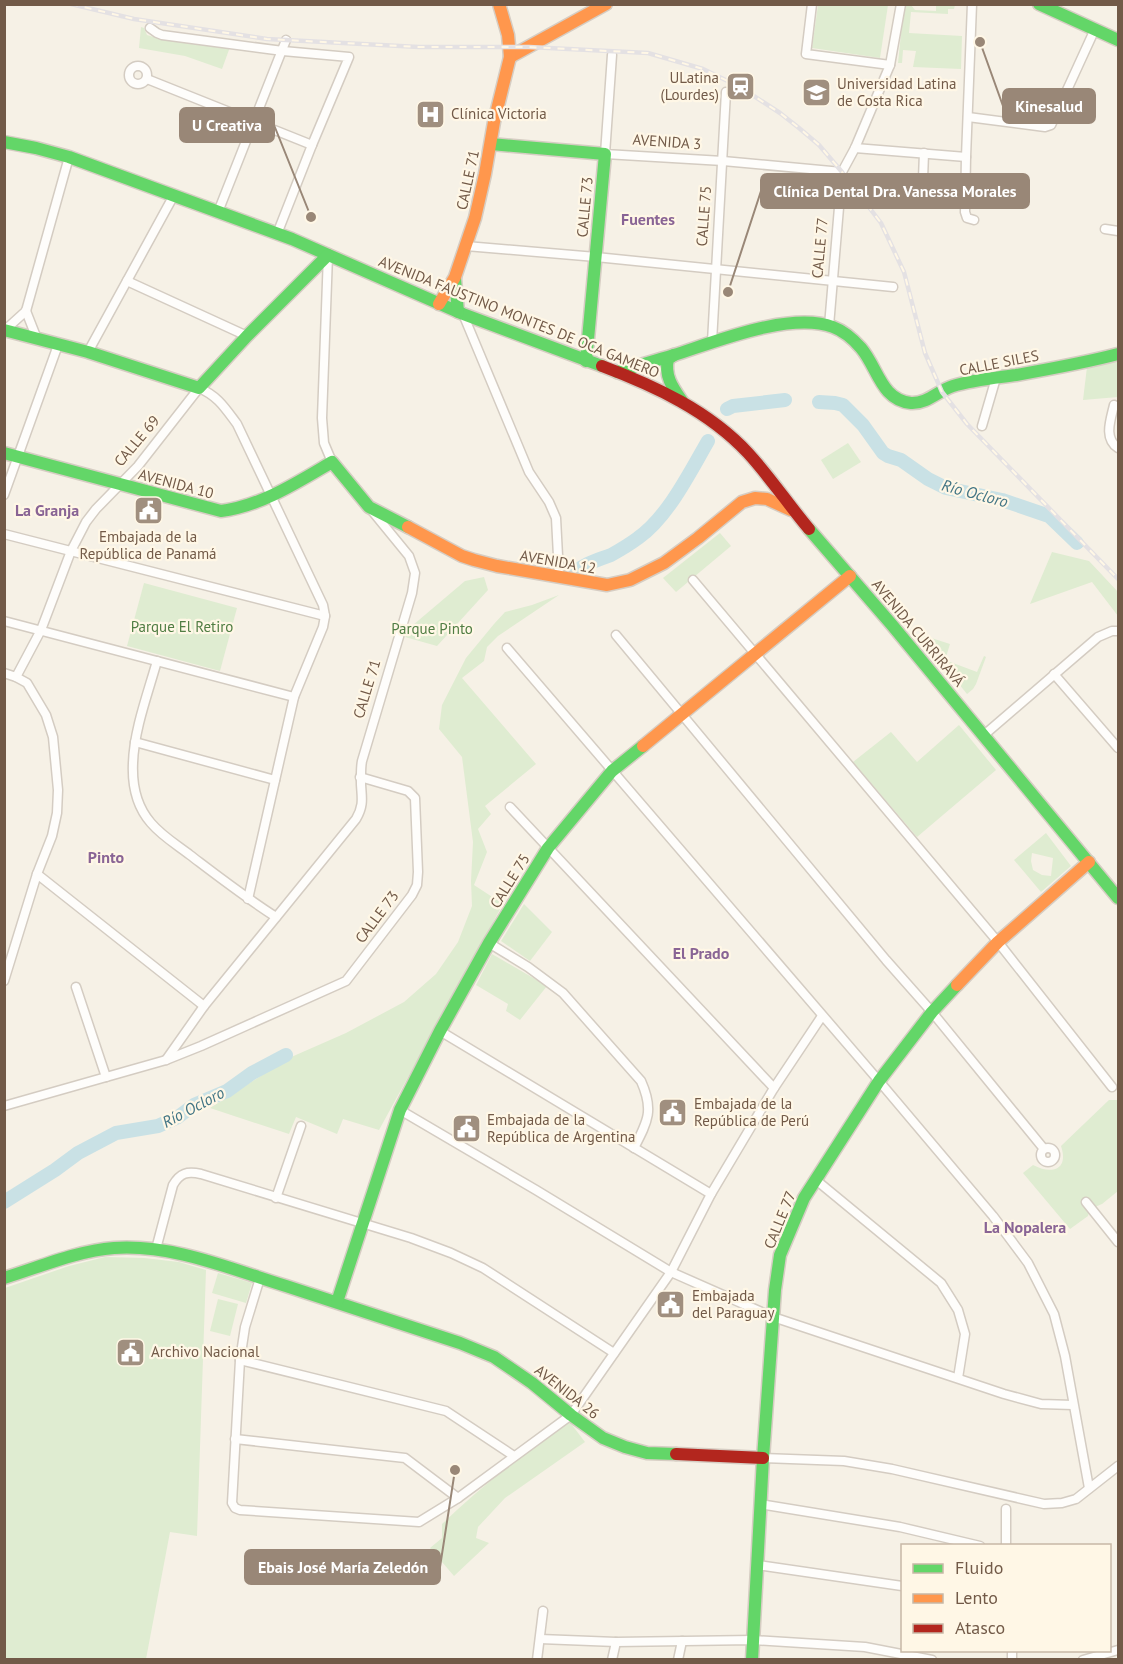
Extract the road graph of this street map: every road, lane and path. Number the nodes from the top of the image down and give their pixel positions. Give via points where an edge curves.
1 (499, 4) edge
2 (606, 4) edge
3 (812, 4) edge
4 (901, 4) edge
5 (972, 4) edge
6 (1039, 4) edge
7 (150, 28) dead end
8 (1095, 29) junction
9 (286, 40) dead end
10 (1119, 40) edge
11 (283, 51) junction
12 (612, 55) dead end
13 (510, 57) junction
14 (890, 65) junction
15 (147, 79) dead end
16 (726, 92) dead end
17 (968, 117) junction
18 (254, 122) junction
19 (4, 142) edge
20 (312, 144) junction
21 (491, 144) junction
22 (855, 147) junction
23 (924, 153) junction
24 (605, 154) junction
25 (69, 157) junction
26 (966, 157) junction
27 (723, 161) junction
28 (842, 172) junction
29 (923, 179) dead end
30 (174, 195) junction
31 (218, 212) junction
32 (974, 220) dead end
33 (1105, 229) dead end
34 (1119, 231) edge
35 (277, 234) junction
36 (466, 246) junction
37 (328, 255) junction
38 (596, 257) junction
39 (715, 269) junction
40 (455, 277) junction
41 (127, 281) junction
42 (832, 281) junction
43 (893, 287) dead end
44 (440, 304) junction
45 (26, 311) junction
46 (461, 313) junction
47 (829, 326) junction
48 (5, 330) edge
49 (247, 336) junction
50 (37, 339) junction
51 (712, 342) junction
52 (58, 345) junction
53 (88, 352) junction
54 (1119, 354) edge
55 (675, 355) junction
56 (586, 361) junction
57 (617, 372) junction
58 (996, 378) junction
59 (199, 388) junction
60 (682, 401) junction
61 (1114, 405) dead end
62 (982, 426) dead end
63 (1119, 448) edge
64 (4, 453) edge
65 (18, 457) junction
66 (332, 462) junction
67 (120, 484) junction
68 (4, 495) edge
69 (270, 495) junction
70 (369, 507) junction
71 (797, 514) junction
72 (4, 534) edge
73 (71, 550) junction
74 (559, 575) junction
75 (850, 576) junction
76 (693, 580) dead end
77 (325, 616) junction
78 (4, 621) edge
79 (41, 630) junction
80 (1119, 631) edge
81 (616, 635) dead end
82 (507, 648) dead end
83 (756, 654) junction
84 (157, 661) junction
85 (4, 673) edge
86 (1054, 674) junction
87 (16, 676) junction
88 (294, 697) junction
89 (682, 713) junction
90 (984, 735) junction
91 (135, 742) junction
92 (1119, 748) edge
93 (612, 771) junction
94 (360, 777) junction
95 (275, 780) junction
96 (510, 807) dead end
97 (548, 848) junction
98 (1089, 862) junction
99 (37, 873) junction
100 (1119, 898) edge
101 (248, 899) junction
102 (276, 917) junction
103 (998, 942) junction
104 (489, 943) junction
105 (4, 981) edge
106 (76, 987) dead end
107 (204, 1006) junction
108 (932, 1012) junction
109 (822, 1016) junction
110 (440, 1031) junction
111 (166, 1059) junction
112 (106, 1077) junction
113 (879, 1081) junction
114 (1112, 1087) dead end
115 (774, 1088) junction
116 (4, 1106) edge
117 (400, 1110) junction
118 (302, 1126) dead end
119 (634, 1148) junction
120 (1044, 1149) dead end
121 (816, 1180) junction
122 (711, 1194) junction
123 (276, 1198) junction
124 (1086, 1202) dead end
125 (362, 1223) junction
126 (1119, 1242) edge
127 (156, 1249) junction
128 (670, 1272) junction
129 (4, 1278) edge
130 (260, 1278) junction
131 (337, 1302) junction
132 (773, 1317) junction
133 (614, 1353) junction
134 (240, 1360) junction
135 (958, 1378) junction
136 (1073, 1405) junction
137 (571, 1416) junction
138 (235, 1439) junction
139 (514, 1456) junction
140 (763, 1458) junction
141 (1119, 1466) edge
142 (1089, 1488) junction
143 (458, 1498) junction
144 (760, 1504) junction
145 (1005, 1509) dead end
146 (976, 1544) edge
147 (1006, 1544) edge
148 (758, 1565) junction
149 (901, 1586) edge
150 (543, 1611) dead end
151 (540, 1639) junction
152 (753, 1640) junction
153 (682, 1641) junction
154 (616, 1642) junction
155 (1119, 1650) edge
156 (1108, 1657) edge
157 (537, 1659) edge
158 (612, 1659) edge
159 (678, 1659) edge
160 (752, 1659) edge
161 (932, 1659) edge
162 (1083, 1659) edge

1 - 13 main road
2 - 13 main road
3 - 14 street via 806,54
4 - 14 street, CALLE 77
5 - 17 street
6 - 8 main road
7 - 11 street via 162,35
8 - 10 main road
8 - 17 street via 1051,125
9 - 11 street
11 - 18 street
11 - 20 street via 349,57
12 - 24 street, CALLE 73
13 - 21 main road, CALLE 71
14 - 22 street, CALLE 77
15 - 18 street
16 - 27 street, CALLE 75
17 - 26 street
18 - 20 street
18 - 31 street
19 - 25 main road, AVENIDA FAUSTINO MONTES DE OCA GAMERO
20 - 35 street
21 - 24 main road, AVENIDA 3
21 - 36 main road, CALLE 71
22 - 23 street
22 - 28 street, CALLE 77
23 - 26 street
23 - 29 street
24 - 27 street, AVENIDA 3
24 - 38 main road, CALLE 73
25 - 30 main road, AVENIDA FAUSTINO MONTES DE OCA GAMERO
25 - 45 street
26 - 32 street via 965,212 967,218
27 - 28 street, AVENIDA 3
27 - 39 street, CALLE 75
28 - 42 street, CALLE 77
30 - 31 main road, AVENIDA FAUSTINO MONTES DE OCA GAMERO
30 - 41 street
31 - 35 main road, AVENIDA FAUSTINO MONTES DE OCA GAMERO
33 - 34 street
35 - 37 main road, AVENIDA FAUSTINO MONTES DE OCA GAMERO
36 - 38 street
36 - 40 main road, CALLE 71
37 - 44 main road, AVENIDA FAUSTINO MONTES DE OCA GAMERO
37 - 49 main road, CALLE 69
37 - 66 street, CALLE 71 via 322,418 324,443
38 - 39 street
38 - 56 main road, CALLE 73
39 - 42 street
39 - 51 street, CALLE 75
40 - 44 main road, CALLE 71
40 - 46 main road
41 - 49 street
41 - 53 street
42 - 43 street
42 - 47 street, CALLE 77
44 - 46 main road, AVENIDA FAUSTINO MONTES DE OCA GAMERO
45 - 48 street
45 - 50 street
46 - 56 main road, AVENIDA FAUSTINO MONTES DE OCA GAMERO
46 - 74 street via 528,472 556,518
47 - 51 main road, CALLE SILES via 776,325
47 - 58 main road, CALLE SILES via 862,349 885,390 904,402 925,401 950,387
48 - 50 main road
49 - 59 main road, CALLE 69
50 - 52 main road
51 - 55 main road, CALLE SILES
52 - 53 main road
52 - 65 street
53 - 59 main road
54 - 58 main road, CALLE SILES
55 - 57 main road, CALLE SILES
55 - 60 main road via 668,359 666,372
56 - 57 main road, AVENIDA FAUSTINO MONTES DE OCA GAMERO
57 - 60 main road, AVENIDA FAUSTINO MONTES DE OCA GAMERO
58 - 62 street
59 - 67 street, CALLE 69
59 - 69 street via 212,394 237,424
60 - 71 main road, AVENIDA CURRIRAVÁ via 748,453
61 - 63 street via 1109,433
64 - 65 main road, AVENIDA 10
65 - 67 main road, AVENIDA 10
65 - 68 street
66 - 69 main road, AVENIDA 10
66 - 70 main road, CALLE 71
67 - 69 main road, AVENIDA 10 via 221,511 238,509
67 - 73 street, CALLE 69 via 86,522
69 - 77 street
70 - 74 main road, AVENIDA 12 via 477,561
70 - 94 street, CALLE 71 via 409,556 415,573
71 - 74 main road, AVENIDA 12 via 765,498 751,498 658,568 640,576 616,584 590,584
71 - 75 main road, AVENIDA CURRIRAVÁ
72 - 73 street
73 - 77 street
73 - 79 street, CALLE 69
75 - 83 main road, CALLE 75
75 - 90 main road, AVENIDA CURRIRAVÁ
76 - 83 street
77 - 88 street
78 - 79 street
79 - 84 street
79 - 87 street, CALLE 69
80 - 86 street via 1098,637
81 - 89 street
82 - 93 street
83 - 89 main road, CALLE 75
83 - 103 street
84 - 88 street
84 - 91 street
85 - 87 street
86 - 90 street
86 - 92 street
87 - 99 street via 27,683 46,715 56,757 57,813
88 - 95 street
89 - 93 main road, CALLE 75
89 - 108 street
90 - 98 main road, AVENIDA CURRIRAVÁ
91 - 95 street
91 - 101 street via 134,784 137,799 151,823
93 - 97 main road, CALLE 75
93 - 109 street
94 - 102 street, CALLE 71 via 363,802 356,819
94 - 111 street, CALLE 73 via 403,789 415,798 418,872 412,895 346,981
95 - 101 street
96 - 97 street
97 - 104 main road, CALLE 75
97 - 115 street
98 - 100 main road, AVENIDA CURRIRAVÁ
98 - 103 main road, CALLE 77
99 - 105 street
99 - 107 street
101 - 102 street
102 - 107 street, CALLE 71
103 - 108 main road, CALLE 77
103 - 114 street
104 - 110 main road, CALLE 75
104 - 119 street via 563,993 641,1080 648,1096 648,1117
106 - 112 street
107 - 111 street, CALLE 71
108 - 113 main road, CALLE 77
108 - 120 street
109 - 113 street
109 - 115 street
110 - 117 main road, CALLE 75
110 - 119 street
111 - 112 street
112 - 116 street
113 - 121 main road, CALLE 77
113 - 136 street via 1028,1263 1054,1314
115 - 122 street
117 - 125 main road, CALLE 75
117 - 128 street
118 - 123 street
119 - 122 street
121 - 132 main road, CALLE 77 via 804,1198 780,1255
121 - 135 street via 941,1283 958,1310 965,1334
122 - 128 street
123 - 125 street
123 - 127 street via 201,1174 184,1174 173,1185
124 - 126 street
125 - 131 main road, CALLE 75
125 - 133 street via 483,1268
127 - 129 main road, AVENIDA 26 via 89,1251
127 - 130 main road, AVENIDA 26 via 206,1259
128 - 132 street
128 - 133 street
130 - 131 main road, AVENIDA 26
130 - 134 street
131 - 137 main road, AVENIDA 26 via 494,1357
132 - 135 street
132 - 140 main road, CALLE 77
133 - 137 street
134 - 138 street
134 - 139 street via 446,1411
135 - 136 street via 1041,1404
136 - 142 street
137 - 139 street
137 - 140 main road, AVENIDA 26 via 603,1438 647,1453
138 - 143 street via 405,1458
138 - 143 street via 235,1508 419,1522
139 - 143 street
140 - 142 street, AVENIDA 26 via 844,1461 1044,1504 1076,1499
140 - 144 main road, CALLE 77
141 - 142 street, AVENIDA 26
144 - 146 street
144 - 148 main road, CALLE 77
145 - 147 street
148 - 149 street
148 - 152 main road, CALLE 77
150 - 151 street
151 - 154 street
151 - 157 street
152 - 153 street
152 - 160 main road, CALLE 77
152 - 161 street via 864,1647
153 - 154 street
153 - 159 street
154 - 158 street
155 - 156 street
156 - 162 street

